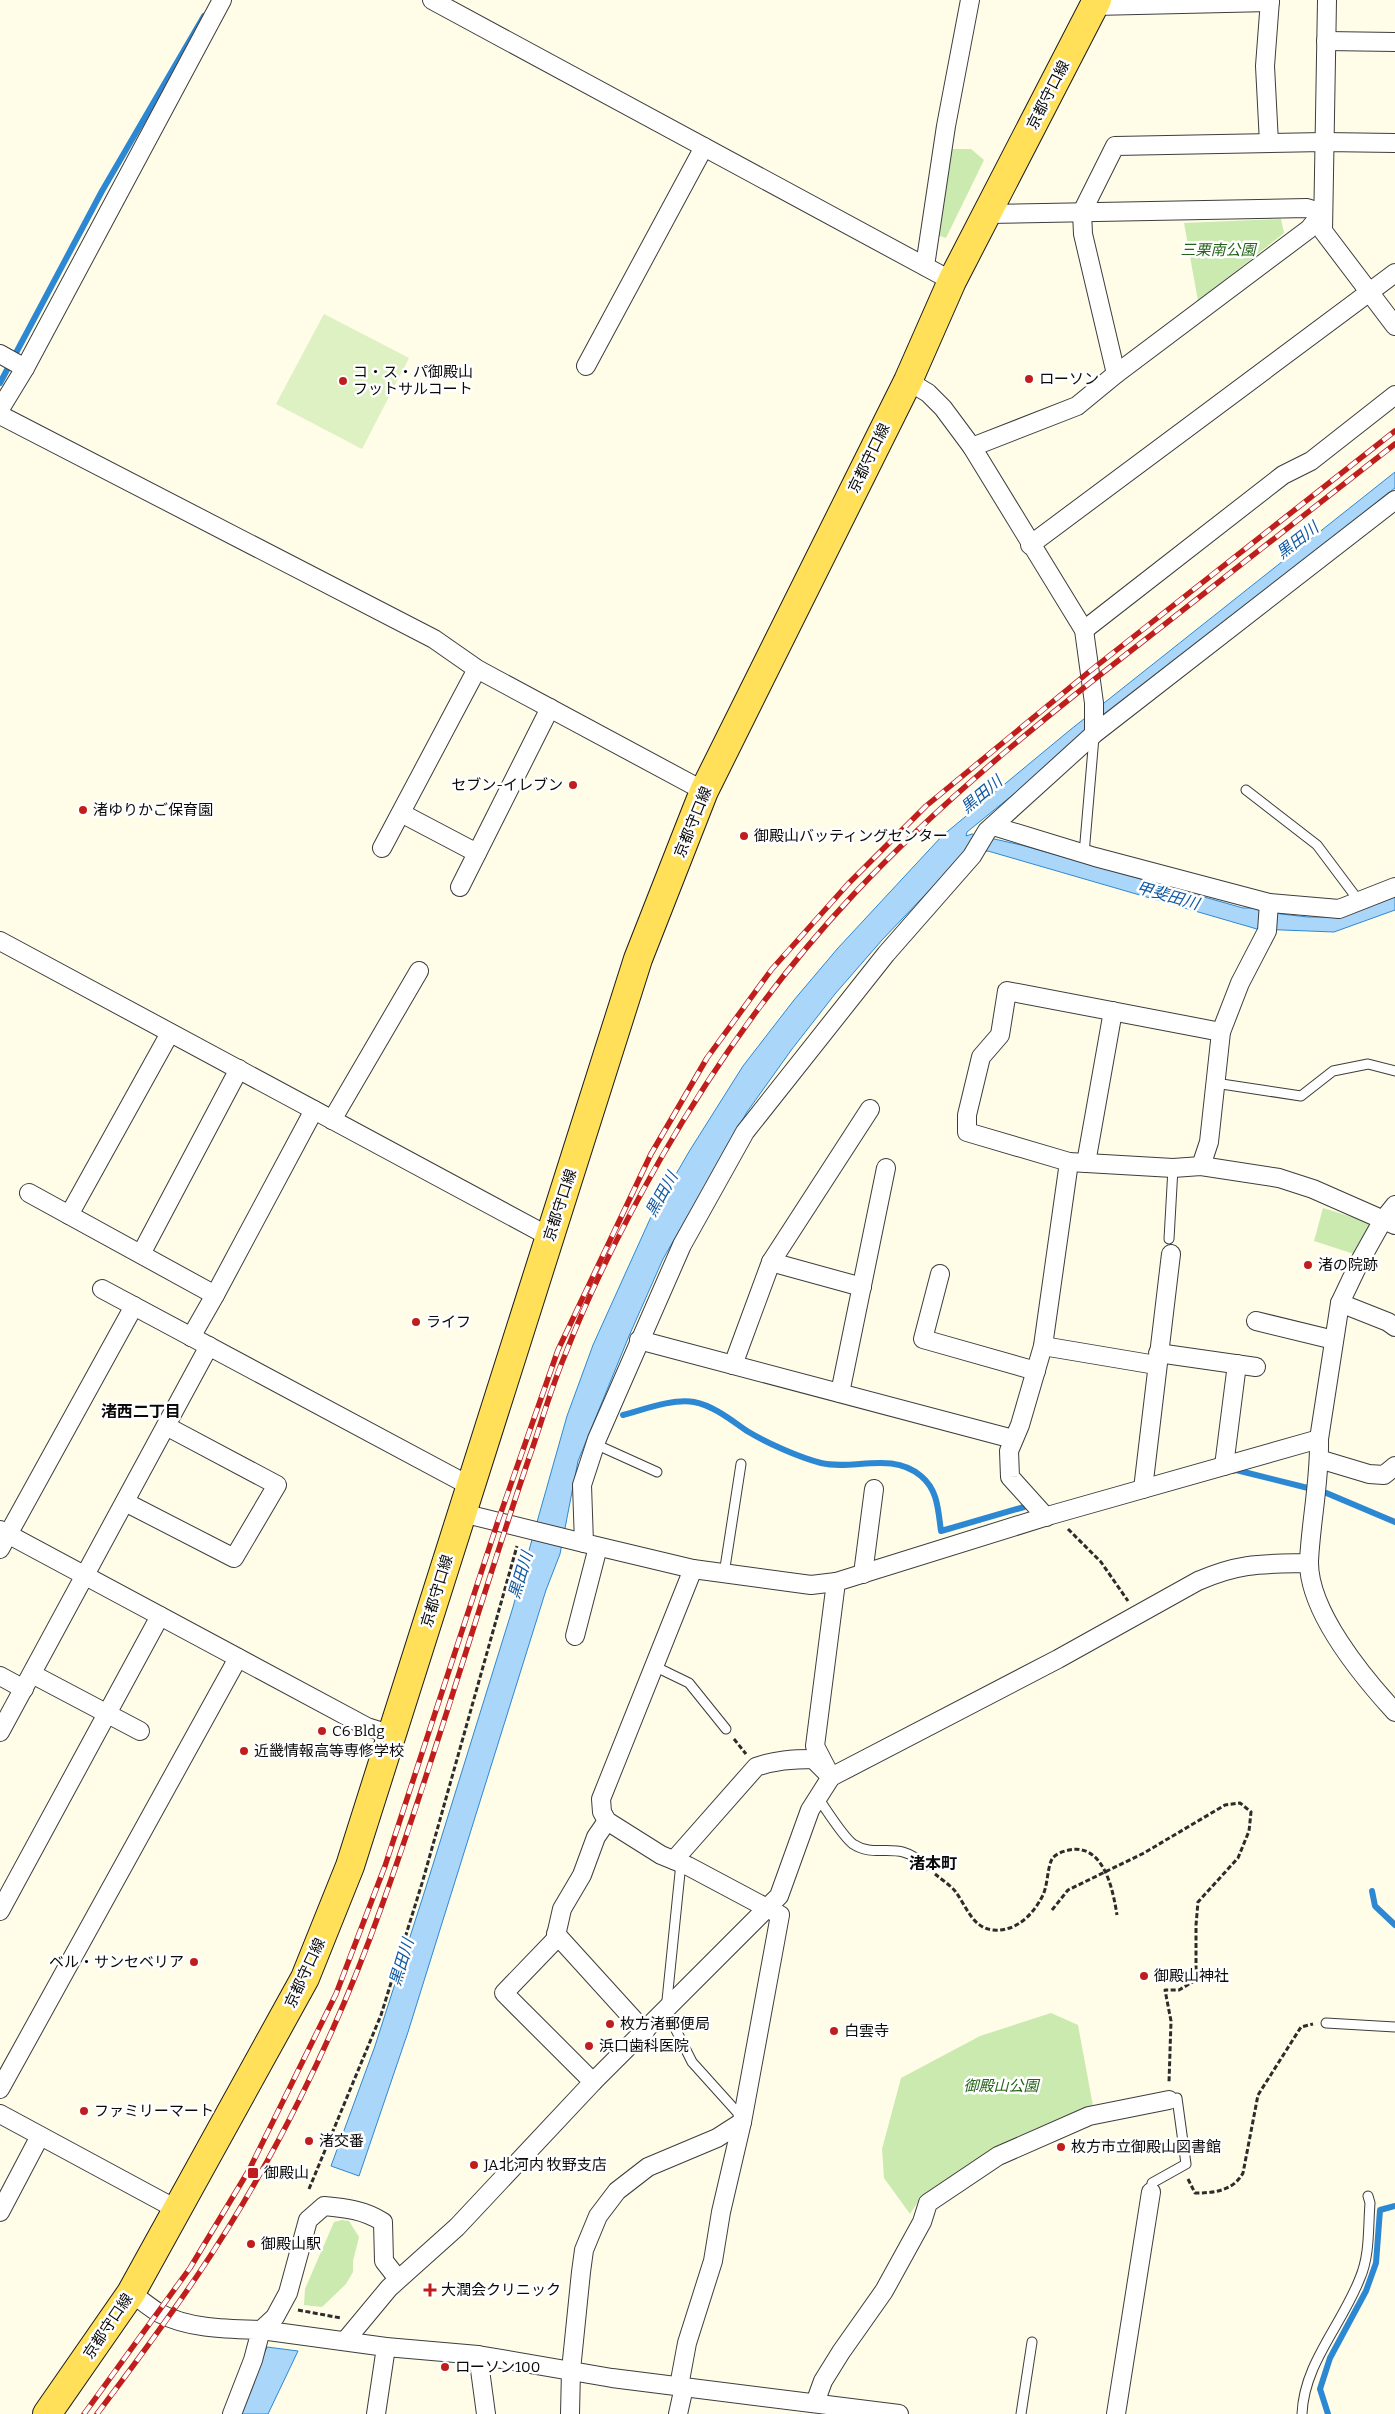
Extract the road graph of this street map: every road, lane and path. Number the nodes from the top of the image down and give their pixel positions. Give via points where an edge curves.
1 (222, 0) edge
2 (432, 0) edge
3 (970, 0) edge
4 (1327, 0) edge
5 (1270, 1) edge
6 (1095, 3) edge
7 (1326, 41) junction
8 (1395, 42) edge
9 (1324, 142) junction
10 (1270, 143) junction
11 (1395, 143) edge
12 (704, 147) junction
13 (1082, 212) junction
14 (1322, 213) junction
15 (987, 214) junction
16 (925, 266) junction
17 (1395, 273) edge
18 (952, 281) junction
19 (1370, 292) junction
20 (1395, 326) edge
21 (0, 354) edge
22 (586, 366) dead end
23 (26, 368) junction
24 (1116, 374) junction
25 (908, 381) junction
26 (1395, 395) edge
27 (0, 409) edge
28 (0, 414) edge
29 (972, 447) junction
30 (1395, 500) edge
31 (1030, 545) junction
32 (1084, 630) junction
33 (477, 669) junction
34 (550, 708) junction
35 (1095, 730) junction
36 (1246, 790) dead end
37 (704, 791) junction
38 (401, 813) junction
39 (990, 828) junction
40 (382, 848) dead end
41 (477, 853) junction
42 (1084, 854) junction
43 (460, 887) dead end
44 (1393, 892) edge
45 (1359, 902) junction
46 (1269, 906) junction
47 (0, 941) edge
48 (419, 971) dead end
49 (1113, 1011) junction
50 (170, 1032) junction
51 (1221, 1032) junction
52 (238, 1070) junction
53 (1395, 1071) edge
54 (1216, 1083) junction
55 (870, 1109) dead end
56 (314, 1110) junction
57 (332, 1120) junction
58 (1078, 1163) junction
59 (1200, 1166) junction
60 (886, 1168) dead end
61 (1172, 1168) junction
62 (29, 1194) dead end
63 (1395, 1205) edge
64 (69, 1215) junction
65 (1389, 1223) edge
66 (550, 1237) junction
67 (1170, 1251) joint
68 (141, 1254) junction
69 (771, 1262) junction
70 (940, 1274) dead end
71 (862, 1287) junction
72 (102, 1289) dead end
73 (215, 1295) junction
74 (1340, 1303) junction
75 (134, 1306) junction
76 (1256, 1322) dead end
77 (1395, 1327) edge
78 (191, 1337) junction
79 (640, 1340) junction
80 (1334, 1340) junction
81 (209, 1346) junction
82 (1043, 1346) junction
83 (1157, 1359) junction
84 (1237, 1364) junction
85 (733, 1365) junction
86 (1256, 1367) dead end
87 (1036, 1370) junction
88 (840, 1393) junction
89 (166, 1426) junction
90 (1013, 1439) junction
91 (1319, 1439) junction
92 (595, 1444) junction
93 (1319, 1459) junction
94 (741, 1464) dead end
95 (1224, 1466) junction
96 (1395, 1466) edge
97 (658, 1472) dead end
98 (470, 1486) junction
99 (874, 1489) dead end
100 (1143, 1489) junction
101 (126, 1502) junction
102 (462, 1513) junction
103 (1048, 1516) junction
104 (528, 1529) junction
105 (3, 1538) edge
106 (591, 1545) junction
107 (1309, 1563) junction
108 (693, 1570) junction
109 (724, 1574) junction
110 (863, 1574) junction
111 (85, 1576) junction
112 (836, 1582) junction
113 (1135, 1615) junction
114 (160, 1616) junction
115 (575, 1636) dead end
116 (238, 1658) junction
117 (656, 1667) junction
118 (0, 1676) edge
119 (28, 1681) junction
120 (1395, 1712) edge
121 (107, 1713) junction
122 (726, 1729) joint
123 (140, 1731) dead end
124 (0, 1732) edge
125 (393, 1735) junction
126 (756, 1767) junction
127 (831, 1777) junction
128 (818, 1798) junction
129 (607, 1822) junction
130 (677, 1861) junction
131 (925, 1866) joint
132 (1106, 1870) junction
133 (766, 1906) junction
134 (1052, 1910) dead end
135 (0, 1911) edge
136 (1117, 1915) dead end
137 (556, 1934) junction
138 (666, 2010) junction
139 (1326, 2023) joint
140 (1395, 2027) edge
141 (645, 2032) junction
142 (594, 2082) junction
143 (0, 2090) edge
144 (1169, 2100) junction
145 (0, 2114) edge
146 (742, 2122) junction
147 (40, 2136) junction
148 (309, 2189) dead end
149 (1151, 2192) joint
150 (1195, 2194) dead end
151 (1368, 2196) dead end
152 (176, 2209) junction
153 (0, 2212) edge
154 (398, 2279) junction
155 (131, 2293) junction
156 (281, 2306) junction
157 (361, 2322) junction
158 (261, 2330) junction
159 (346, 2341) junction
160 (1032, 2342) dead end
161 (386, 2347) junction
162 (478, 2355) junction
163 (571, 2370) junction
164 (681, 2387) junction
165 (814, 2403) junction
166 (48, 2414) edge
167 (232, 2414) edge
168 (376, 2414) edge
169 (486, 2414) edge
170 (570, 2414) edge
171 (678, 2414) edge
172 (899, 2414) edge
173 (1022, 2414) edge
174 (1116, 2414) edge
175 (1302, 2414) edge

1 - 23 street
2 - 12 street
3 - 16 street via 946,126
4 - 7 street
5 - 6 street
5 - 10 street via 1265,66
6 - 15 main road, 京都守口線
7 - 8 street
7 - 9 street
9 - 10 street
9 - 11 street
9 - 14 street
10 - 13 street via 1115,146
12 - 16 street
12 - 22 street
13 - 14 street via 1307,208
13 - 15 street
13 - 24 street via 1083,234
14 - 19 street via 1323,231
14 - 24 street via 1309,229
15 - 18 main road, 京都守口線
16 - 18 street
17 - 19 street
18 - 25 main road, 京都守口線
19 - 20 street
19 - 31 street
21 - 23 street
23 - 27 street
24 - 29 street via 1077,406
25 - 29 street via 928,393 943,408
25 - 37 main road, 京都守口線
26 - 32 street via 1311,461 1282,475
28 - 33 street via 434,639
29 - 31 street
30 - 35 street
31 - 32 street
32 - 35 street
33 - 34 street
33 - 38 street
34 - 37 street
34 - 41 street
35 - 39 street
35 - 42 lane
36 - 45 lane via 1317,845
37 - 66 main road, 京都守口線 via 638,959
38 - 40 street
38 - 41 street
39 - 42 street
39 - 79 street via 972,856 886,954 745,1132 682,1245
41 - 43 street
42 - 46 street
44 - 45 street
45 - 46 street via 1339,909
46 - 51 street via 1267,931 1240,983
47 - 50 street
48 - 57 street
49 - 51 street
49 - 58 street
49 - 58 street via 1007,991 1000,1035 981,1057 967,1115 967,1132
50 - 52 street
50 - 64 street
51 - 54 street
52 - 56 street
52 - 68 street
53 - 54 lane via 1368,1064 1333,1071 1301,1096
54 - 59 street via 1209,1142
55 - 69 street
56 - 57 street
56 - 73 street
57 - 66 street
58 - 61 street
58 - 82 street
59 - 61 street
59 - 65 street via 1279,1178 1313,1189
60 - 71 street
61 - 67 lane
62 - 64 street
63 - 65 street
64 - 68 street
65 - 74 street via 1360,1261
66 - 98 main road, 京都守口線
67 - 83 street
68 - 73 street
69 - 71 street
69 - 85 street
70 - 87 street via 923,1339
71 - 88 street
72 - 75 street
73 - 78 street
74 - 77 street
74 - 80 street
75 - 78 street
75 - 105 street
76 - 80 street
78 - 81 street
79 - 85 street
79 - 92 street
80 - 91 street
81 - 89 street
81 - 98 street
82 - 83 street
82 - 87 street
83 - 84 street
83 - 100 street
84 - 86 street
84 - 95 street
85 - 88 street
87 - 90 street
88 - 90 street
89 - 101 street
89 - 101 street via 277,1485 234,1558
90 - 103 street via 1009,1451 1010,1477
91 - 93 street
91 - 95 street
92 - 97 lane
92 - 106 street via 582,1485
93 - 96 street via 1369,1474 1384,1475
93 - 107 street
94 - 109 lane
95 - 100 street
98 - 102 main road, 京都守口線
99 - 110 street
100 - 103 street
101 - 111 street
102 - 104 street
102 - 125 main road, 京都守口線
103 - 110 street
103 - 113 path via 1079,1538 1101,1562
104 - 106 street
104 - 148 path via 382,2015
105 - 111 street
106 - 108 street
106 - 115 street
107 - 113 street via 1247,1564 1222,1570
107 - 120 street via 1316,1598 1333,1630 1375,1690
108 - 109 street
108 - 117 street
109 - 112 street via 811,1585
110 - 112 street
111 - 114 street
111 - 119 street
112 - 127 street via 815,1746
113 - 127 street
114 - 116 street
114 - 121 street
116 - 125 street via 367,1727
116 - 143 street
117 - 122 lane via 689,1683
117 - 129 street via 601,1799
118 - 119 street
119 - 121 street
119 - 124 street
121 - 123 street
121 - 135 street
122 - 126 path
125 - 152 main road, 京都守口線 via 350,1866 305,1978
126 - 127 street via 789,1759 813,1759
126 - 130 street
127 - 128 street
128 - 131 lane via 852,1843 865,1850 905,1851
128 - 133 street via 810,1810 778,1896
129 - 130 street via 661,1855
129 - 137 street via 596,1837 582,1875 562,1909
130 - 133 street
130 - 138 lane
131 - 132 path via 955,1890 970,1918 991,1930 1022,1923 1043,1895 1052,1858 1060,1853 1080,1850
132 - 134 path via 1068,1890
132 - 136 path
132 - 144 path via 1144,1853 1225,1805 1240,1803 1251,1812 1249,1831 1238,1858 1198,1902 1196,1980 1180,1990 1165,1990 1171,2021
133 - 138 street
133 - 146 street via 780,1915
137 - 141 street
137 - 142 street via 555,1940 504,1993
138 - 141 street
138 - 146 lane via 692,2062 737,2112
139 - 140 lane
139 - 150 path via 1301,2027 1258,2095 1239,2180 1228,2188
141 - 142 street
142 - 154 street via 457,2227
144 - 149 lane via 1177,2098 1186,2164 1152,2183
144 - 165 street via 1089,2116 998,2156 928,2203 922,2222 888,2282 836,2359
145 - 147 street
146 - 163 street via 717,2138 648,2167 608,2200 584,2250
146 - 164 street via 713,2261 687,2343
147 - 152 street
147 - 153 street
149 - 174 street
151 - 175 lane via 1367,2252 1360,2278 1321,2350 1303,2395
152 - 155 main road, 京都守口線
154 - 156 street via 384,2261 383,2222 353,2208 324,2206 308,2220 288,2293
154 - 157 street
155 - 158 street via 159,2312 182,2322
155 - 166 main road, 京都守口線
156 - 157 path
156 - 158 street
157 - 159 street
158 - 159 street
158 - 167 street
159 - 161 street
160 - 173 lane
161 - 162 street
161 - 168 street
162 - 163 street
162 - 169 street
163 - 164 street
163 - 170 street
164 - 165 street
164 - 171 street
165 - 172 street

